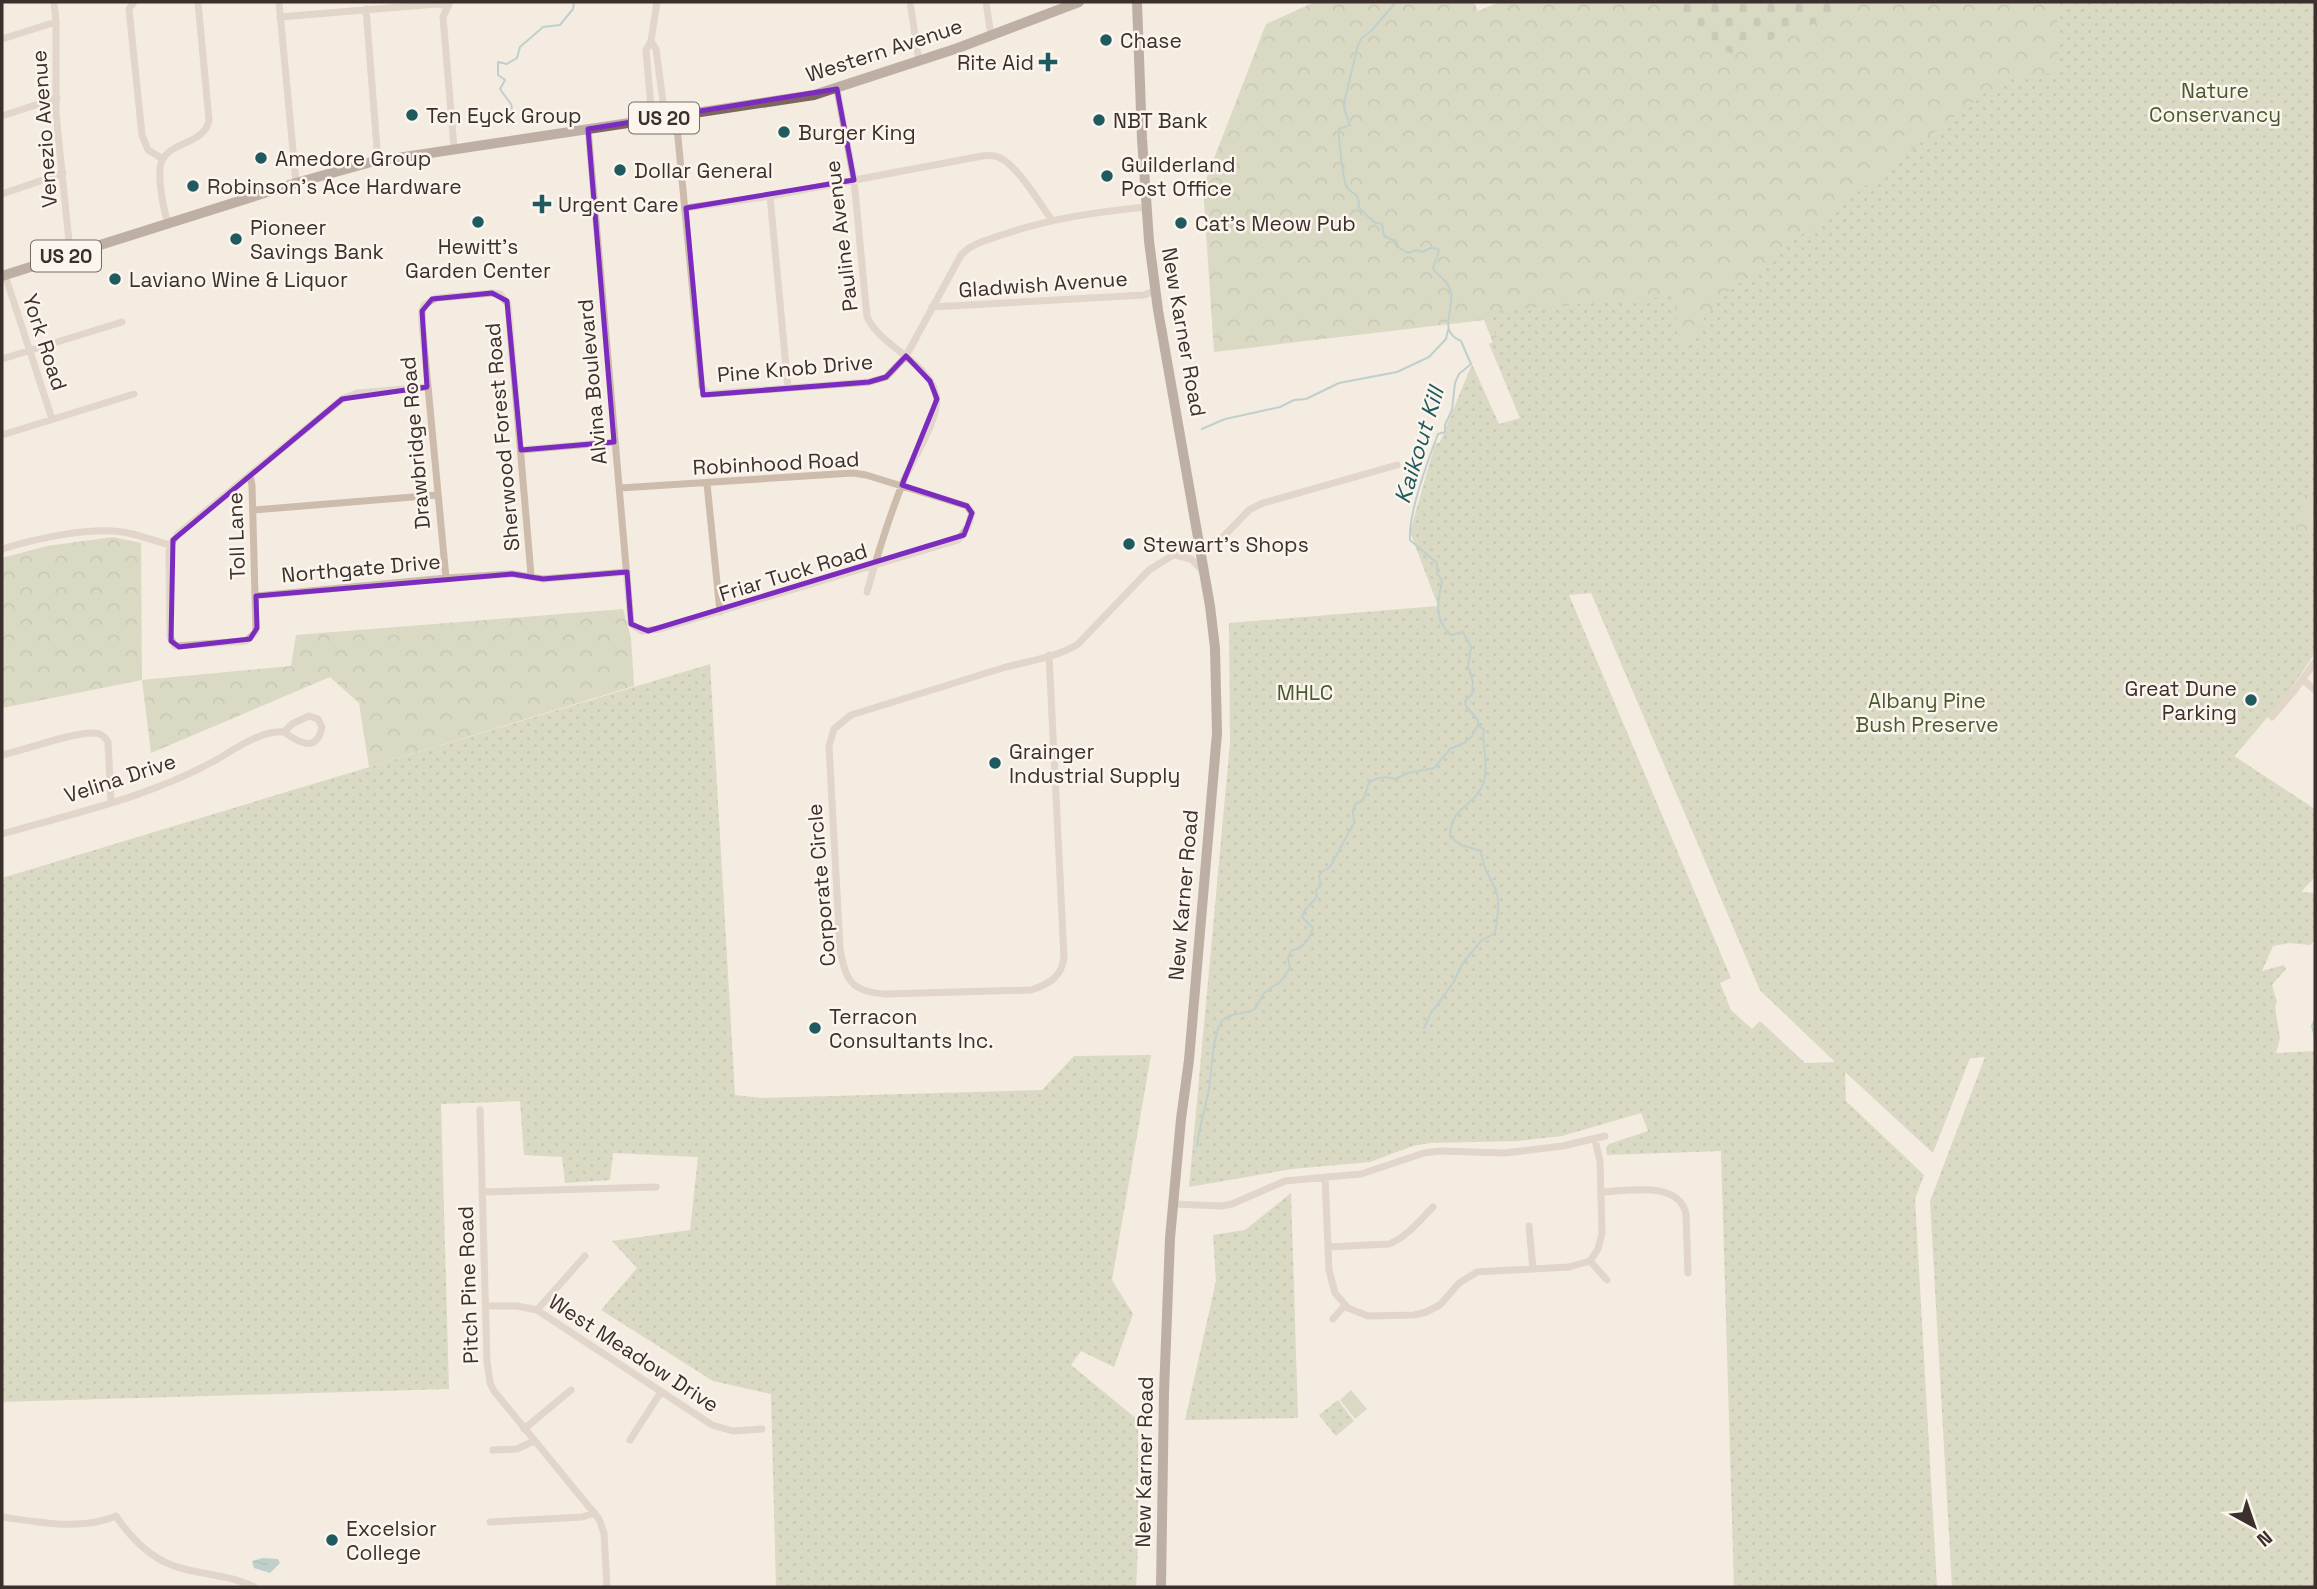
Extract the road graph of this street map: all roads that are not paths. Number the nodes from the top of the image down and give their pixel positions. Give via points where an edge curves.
1 (54, 2) edge
2 (133, 2) edge
3 (198, 2) edge
4 (279, 2) edge
5 (657, 2) edge
6 (910, 2) edge
7 (986, 2) edge
8 (1079, 2) edge
9 (1137, 2) edge
10 (449, 4) edge
11 (1061, 5) edge
12 (366, 9) junction
13 (280, 17) junction
14 (56, 22) junction
15 (992, 36) junction
16 (2, 39) edge
17 (651, 41) junction
18 (919, 61) junction
19 (837, 89) junction
20 (57, 98) junction
21 (2, 116) edge
22 (671, 117) junction
23 (653, 119) junction
24 (588, 129) junction
25 (454, 148) junction
26 (163, 159) junction
27 (379, 161) junction
28 (63, 173) junction
29 (854, 180) junction
30 (296, 183) junction
31 (2, 194) edge
32 (770, 196) junction
33 (1146, 207) junction
34 (686, 208) junction
35 (1052, 220) junction
36 (168, 224) junction
37 (72, 254) junction
38 (3, 276) edge
39 (1156, 291) junction
40 (504, 297) joint
41 (932, 307) junction
42 (122, 322) dead end
43 (30, 349) junction
44 (906, 356) junction
45 (2, 359) edge
46 (426, 387) junction
47 (788, 388) junction
48 (134, 394) dead end
49 (52, 419) junction
50 (2, 435) edge
51 (614, 442) junction
52 (521, 450) junction
53 (1396, 466) dead end
54 (250, 476) junction
55 (707, 484) junction
56 (902, 485) junction
57 (620, 488) junction
58 (437, 495) junction
59 (253, 510) junction
60 (958, 540) joint
61 (170, 545) junction
62 (1199, 546) junction
63 (2, 550) edge
64 (1175, 554) junction
65 (874, 566) junction
66 (627, 572) junction
67 (1204, 573) junction
68 (531, 575) junction
69 (446, 578) junction
70 (867, 592) dead end
71 (256, 596) junction
72 (720, 612) junction
73 (636, 630) joint
74 (1049, 655) junction
75 (2315, 662) edge
76 (2303, 680) junction
77 (2315, 690) edge
78 (2272, 717) dead end
79 (285, 732) junction
80 (2, 755) edge
81 (111, 802) junction
82 (2, 834) edge
83 (480, 1110) dead end
84 (1605, 1136) dead end
85 (1595, 1140) junction
86 (1325, 1177) junction
87 (656, 1187) dead end
88 (482, 1192) junction
89 (1602, 1192) junction
90 (1174, 1204) junction
91 (1433, 1208) dead end
92 (1529, 1226) dead end
93 (1328, 1247) junction
94 (585, 1256) dead end
95 (1590, 1261) junction
96 (1533, 1269) junction
97 (1688, 1273) dead end
98 (1607, 1280) dead end
99 (1345, 1305) junction
100 (486, 1306) junction
101 (537, 1310) junction
102 (1333, 1319) dead end
103 (571, 1390) dead end
104 (661, 1392) junction
105 (524, 1429) junction
106 (762, 1429) dead end
107 (630, 1440) dead end
108 (534, 1441) junction
109 (493, 1450) dead end
110 (595, 1513) junction
111 (2, 1517) edge
112 (490, 1522) dead end
113 (1160, 1585) edge
114 (254, 1587) edge
115 (607, 1587) edge

1 - 14 street, Venezio Avenue
2 - 26 street via 129,9 142,135 148,149
3 - 26 street via 208,126
4 - 13 street
5 - 17 street
6 - 18 street
7 - 15 street
8 - 11 main road, Western Avenue / US 20
9 - 33 main road, New Karner Road
10 - 12 street
10 - 25 street via 443,17
11 - 15 main road, Western Avenue / US 20
12 - 13 street
12 - 27 street
13 - 30 street
14 - 16 street
14 - 20 street, Venezio Avenue
15 - 18 main road, Western Avenue / US 20
17 - 22 street
17 - 23 street via 646,50
18 - 19 main road, Western Avenue / US 20
19 - 22 main road, Western Avenue / US 20
19 - 29 street, Pauline Avenue
20 - 21 street
20 - 28 street, Venezio Avenue
22 - 23 main road, Western Avenue / US 20
22 - 34 street
23 - 24 main road, Western Avenue / US 20
24 - 25 main road, Western Avenue / US 20
24 - 51 street, Alvina Boulevard
25 - 27 main road, Western Avenue / US 20
26 - 36 street via 160,171
27 - 30 main road, Western Avenue / US 20
28 - 31 street
28 - 37 street, Venezio Avenue
29 - 32 street
29 - 35 street via 982,156 999,157
29 - 44 street, Pauline Avenue via 867,317 872,327
30 - 36 main road, Western Avenue / US 20
32 - 34 street
32 - 47 street
33 - 35 street, Pine Knob Drive
33 - 39 main road, New Karner Road
34 - 47 street, Pine Knob Drive via 702,387 711,394
35 - 41 street, Pine Knob Drive via 964,251
36 - 37 main road, Western Avenue / US 20
37 - 38 main road, Western Avenue / US 20
38 - 43 street, York Road
39 - 41 street, Gladwish Avenue
39 - 62 main road, New Karner Road
40 - 46 street, Drawbridge Road via 492,293 447,297 424,305
40 - 52 street, Sherwood Forest Road
41 - 44 street, Pine Knob Drive
42 - 43 street
43 - 45 street
43 - 49 street, York Road
44 - 47 street, Pine Knob Drive via 880,380
44 - 56 street, Pauline Avenue via 930,381 937,399
46 - 54 street via 356,393 342,399
46 - 58 street, Drawbridge Road
48 - 49 street
49 - 50 street
51 - 52 street
51 - 57 street, Alvina Boulevard
52 - 68 street, Sherwood Forest Road
53 - 62 street, Corporate Circle via 1263,503 1249,510 1221,539
54 - 59 street, Toll Lane
54 - 61 street
55 - 56 street, Robinhood Road via 853,474
55 - 57 street, Robinhood Road
55 - 72 street
56 - 60 street, Robinhood Road via 970,508 968,527
56 - 65 street, Pauline Avenue
57 - 66 street, Alvina Boulevard
58 - 59 street
58 - 69 street, Drawbridge Road
59 - 71 street, Toll Lane
60 - 65 street, Friar Tuck Road
61 - 63 street via 108,531 32,541
61 - 71 street, Northgate Drive via 170,637 175,646 250,639 257,628
62 - 64 street, Corporate Circle
62 - 67 main road, New Karner Road
64 - 67 street via 1191,559
64 - 74 street, Corporate Circle via 1141,577 1078,644
65 - 70 street, Pauline Avenue
65 - 72 street, Friar Tuck Road
66 - 68 street, Northgate Drive via 543,579
66 - 73 street, Alvina Boulevard via 629,618
67 - 90 main road, New Karner Road via 1214,648 1217,733
68 - 69 street, Northgate Drive
69 - 71 street, Northgate Drive
72 - 73 street, Friar Tuck Road via 660,629
74 - 74 street, Corporate Circle via 851,715 834,729 829,746 840,949 844,973 859,988 886,994 1031,990 1052,981 1061,970
75 - 76 street
76 - 77 street
76 - 78 street
79 - 79 street, Velina Drive via 310,744 319,738 322,727 318,719 309,716
79 - 81 street, Velina Drive via 270,733 170,783
80 - 81 street via 98,733 108,742
81 - 82 street, Velina Drive
83 - 88 street, Pitch Pine Road
84 - 85 street
85 - 86 street via 1505,1153 1424,1153 1361,1174
85 - 89 street
86 - 90 street via 1286,1181 1221,1206
86 - 93 street
87 - 88 street
88 - 100 street, Pitch Pine Road
89 - 95 street via 1602,1233
89 - 97 street via 1663,1191 1678,1200 1686,1214
90 - 113 main road, New Karner Road
91 - 93 street via 1408,1233 1389,1244
92 - 96 street
93 - 99 street via 1332,1285
94 - 101 street
95 - 96 street
95 - 98 street
96 - 99 street via 1476,1272 1440,1305 1414,1315 1368,1316
99 - 102 street
100 - 101 street, West Meadow Drive
100 - 105 street, Pitch Pine Road via 490,1383
101 - 104 street, West Meadow Drive
103 - 105 street
104 - 106 street, West Meadow Drive via 726,1430
104 - 107 street
105 - 108 street, Pitch Pine Road
108 - 109 street via 517,1449
108 - 110 street, Pitch Pine Road
110 - 112 street
110 - 115 street, Pitch Pine Road via 604,1533
111 - 114 street via 79,1524 116,1516 135,1540 160,1560

